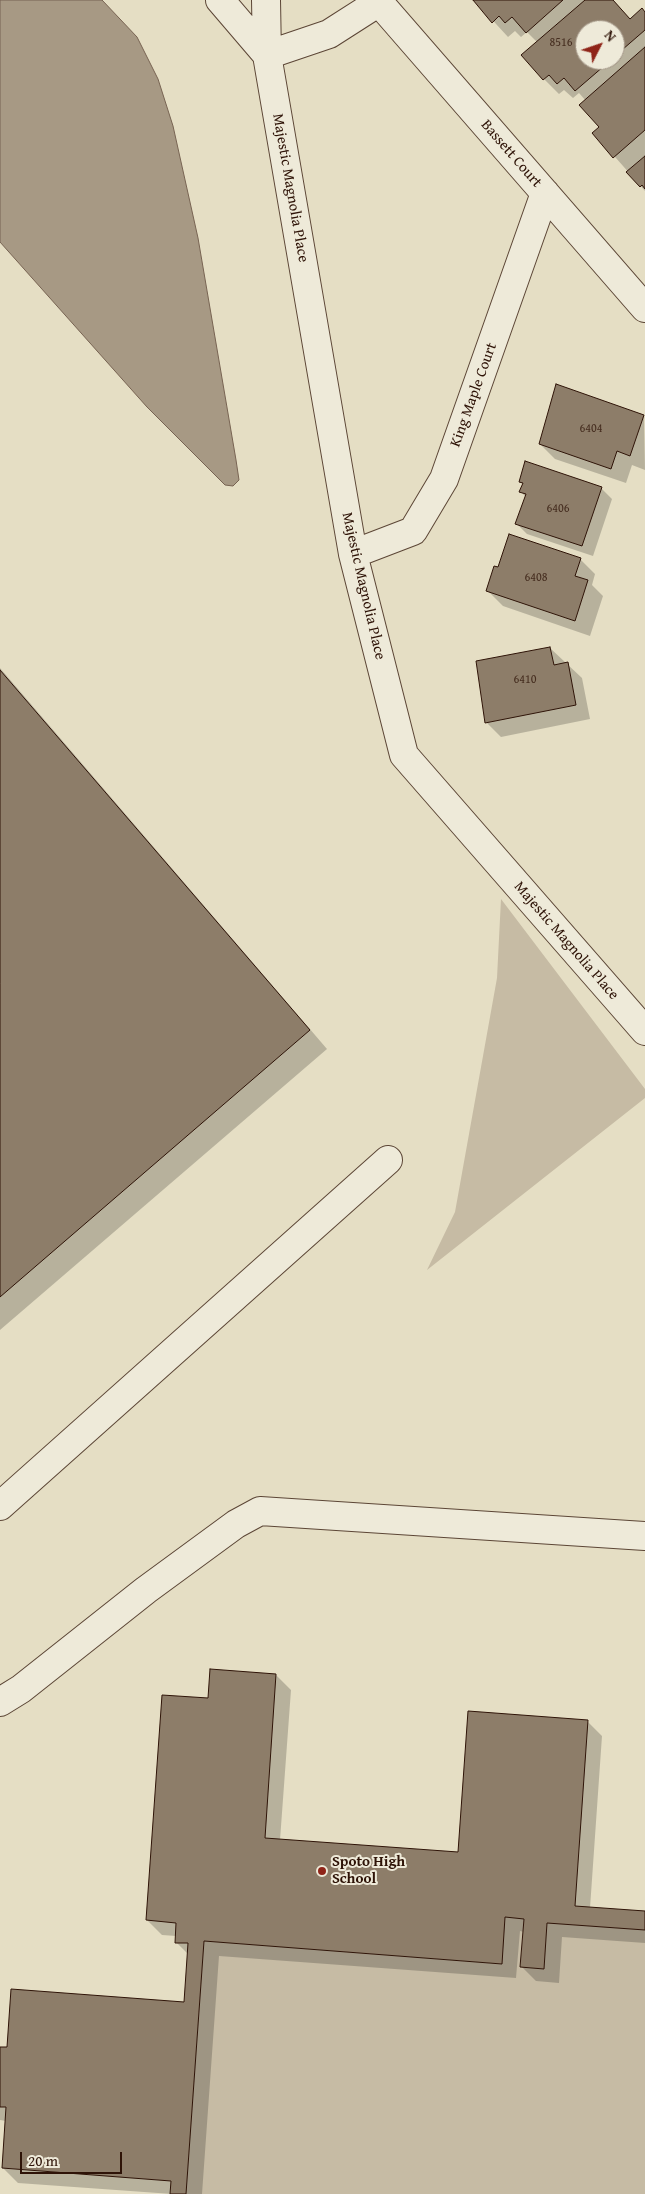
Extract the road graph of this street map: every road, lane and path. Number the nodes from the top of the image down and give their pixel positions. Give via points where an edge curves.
1 (220, 0) edge
2 (266, 0) edge
3 (378, 1) edge
4 (267, 55) junction
5 (545, 193) junction
6 (645, 308) edge
7 (352, 554) junction
8 (645, 1031) edge
9 (388, 1160) dead end
10 (0, 1506) edge
11 (645, 1536) edge
12 (11, 1696) edge
13 (0, 1712) edge

1 - 4 street
2 - 4 street, Majestic Magnolia Place
3 - 4 street via 329,34
3 - 5 street, Bassett Court
4 - 7 street, Majestic Magnolia Place
5 - 6 street, Bassett Court
5 - 7 street, King Maple Court via 444,479 412,531
7 - 8 street, Majestic Magnolia Place via 404,755
9 - 10 street
11 - 12 street via 260,1511 236,1524 146,1590
12 - 13 street

